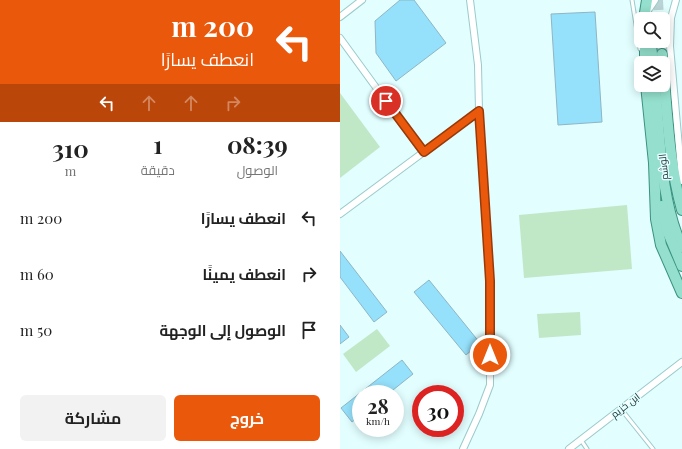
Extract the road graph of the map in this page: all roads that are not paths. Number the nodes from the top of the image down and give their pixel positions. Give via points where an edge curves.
1 (362, 0) edge
2 (470, 0) edge
3 (632, 0) edge
4 (647, 0) edge
5 (655, 0) edge
6 (676, 0) edge
7 (645, 12) edge
8 (648, 12) edge
9 (340, 17) edge
10 (340, 38) edge
11 (662, 54) tunnel mouth
12 (643, 56) edge
13 (647, 92) edge
14 (656, 92) edge
15 (675, 108) junction
16 (682, 108) edge
17 (479, 111) junction
18 (424, 152) junction
19 (654, 163) junction
20 (682, 181) edge
21 (682, 210) edge
22 (340, 214) edge
23 (682, 247) edge
24 (682, 266) edge
25 (682, 293) edge
26 (682, 362) edge
27 (621, 409) junction
28 (580, 440) junction
29 (463, 449) edge
30 (569, 449) edge
31 (587, 449) edge
32 (653, 449) edge

1 - 9 street
2 - 17 street via 478,65
3 - 12 lane
4 - 7 main road
5 - 8 street
6 - 15 street via 671,18 670,46
10 - 18 street
11 - 21 main road, الوشم via 672,159
13 - 19 main road
14 - 23 main road, الوشم via 665,190
15 - 16 lane
15 - 20 street
17 - 18 street
17 - 29 street via 490,281 490,384
18 - 22 street
19 - 24 main road via 667,230
19 - 25 main road via 656,219 660,245
26 - 27 street, ابن خزيم
27 - 28 street, ابن خزيم
27 - 32 lane
28 - 30 street, ابن خزيم
28 - 31 lane

